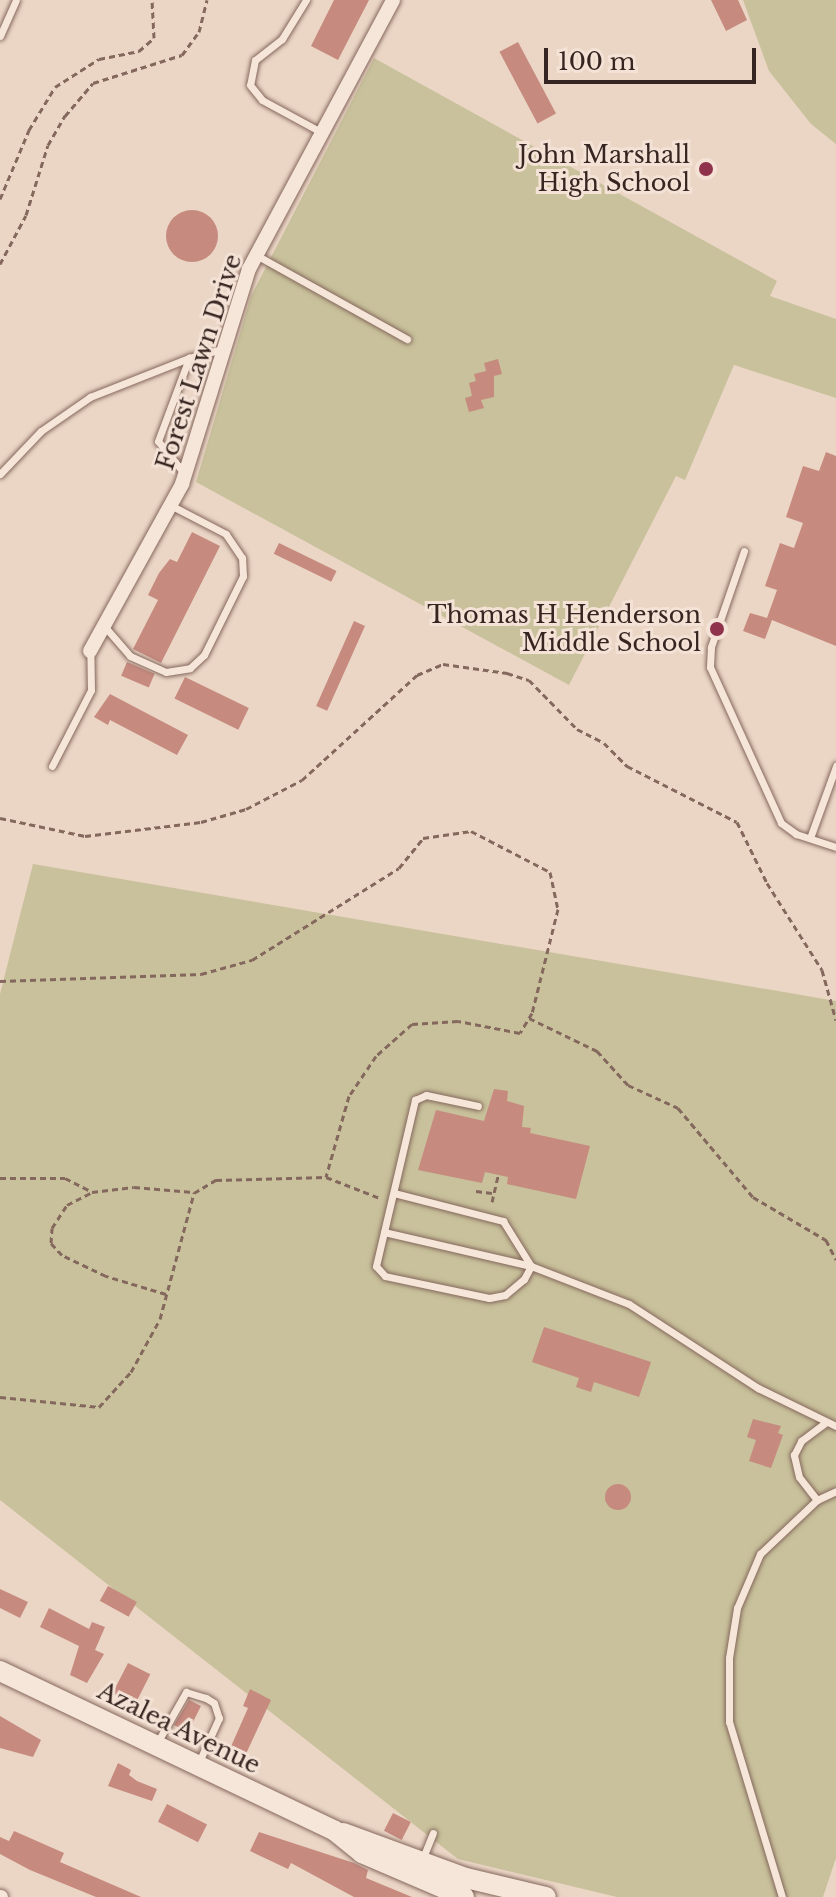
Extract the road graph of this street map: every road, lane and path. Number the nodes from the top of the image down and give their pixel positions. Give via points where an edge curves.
1 (16, 0) edge
2 (152, 0) edge
3 (207, 0) edge
4 (306, 0) edge
5 (393, 0) edge
6 (0, 36) edge
7 (321, 132) junction
8 (0, 199) edge
9 (256, 255) junction
10 (0, 264) edge
11 (407, 339) dead end
12 (222, 349) junction
13 (189, 358) junction
14 (0, 474) edge
15 (186, 474) junction
16 (172, 506) junction
17 (744, 551) dead end
18 (104, 625) junction
19 (90, 651) joint
20 (52, 766) dead end
21 (836, 766) edge
22 (0, 818) edge
23 (810, 838) junction
24 (836, 847) edge
25 (0, 981) edge
26 (529, 1018) junction
27 (836, 1020) edge
28 (478, 1106) dead end
29 (498, 1175) dead end
30 (326, 1177) junction
31 (0, 1178) edge
32 (476, 1191) dead end
33 (92, 1192) junction
34 (194, 1193) junction
35 (494, 1194) junction
36 (393, 1198) junction
37 (492, 1202) dead end
38 (384, 1232) junction
39 (836, 1260) edge
40 (531, 1266) junction
41 (166, 1294) junction
42 (0, 1397) edge
43 (826, 1422) junction
44 (836, 1426) edge
45 (836, 1491) edge
46 (817, 1500) junction
47 (0, 1671) edge
48 (155, 1745) junction
49 (197, 1765) junction
50 (335, 1831) junction
51 (433, 1833) dead end
52 (422, 1862) junction
53 (484, 1890) edge
54 (464, 1897) edge
55 (546, 1897) edge
56 (782, 1897) edge

1 - 6 lane
2 - 8 path via 154,38 139,51 99,59 55,87 29,130
3 - 10 path via 199,32 182,55 93,83 65,116 48,145 26,215
4 - 7 lane via 282,39 255,60 250,85 262,100
5 - 7 street, Forest Lawn Drive
7 - 9 street, Forest Lawn Drive
9 - 11 lane
9 - 12 street, Forest Lawn Drive
12 - 13 lane
12 - 15 street, Forest Lawn Drive
13 - 14 lane via 90,397 41,431
13 - 15 lane via 158,441 174,467
15 - 16 street, Forest Lawn Drive
16 - 18 street, Forest Lawn Drive
16 - 18 lane via 226,534 242,558 243,576 204,655 190,668 166,672 130,656
17 - 23 lane via 711,647 710,667 781,823
18 - 19 street, Forest Lawn Drive
19 - 20 lane via 91,690
21 - 23 lane
22 - 27 path via 85,836 201,822 246,809 302,780 417,675 443,664 507,673 529,680 577,729 604,743 627,766 737,822 767,883 822,970
23 - 24 lane
25 - 26 path via 201,974 252,960 399,868 423,838 471,831 550,872 558,909
26 - 30 path via 520,1033 458,1021 412,1024 376,1056 349,1096
26 - 39 path via 597,1051 628,1085 678,1108 753,1197 826,1240
28 - 36 lane via 426,1095 415,1100
29 - 35 path
30 - 34 path via 216,1180
30 - 36 path
31 - 33 path via 65,1178
32 - 35 path
33 - 34 path via 134,1187
33 - 41 path via 67,1205 52,1228 51,1243 62,1255 106,1276
34 - 41 path
35 - 37 path
36 - 38 lane
36 - 40 lane via 497,1218 517,1236
38 - 40 lane
38 - 40 lane via 376,1266 385,1276 497,1298 524,1279
40 - 43 lane via 629,1304 758,1388
41 - 42 path via 160,1319 131,1372 99,1407
43 - 44 lane
43 - 46 lane via 801,1441 794,1455 799,1477
45 - 46 lane
46 - 56 lane via 760,1554 737,1608 729,1658 729,1722
47 - 48 main road, Azalea Avenue
48 - 49 main road, Azalea Avenue
48 - 49 lane via 186,1692 206,1698 219,1718
49 - 50 main road, Azalea Avenue
50 - 52 main road, Azalea Avenue
50 - 54 main road, Azalea Avenue via 362,1853
51 - 52 lane
52 - 53 main road, Azalea Avenue
53 - 55 main road, Azalea Avenue

